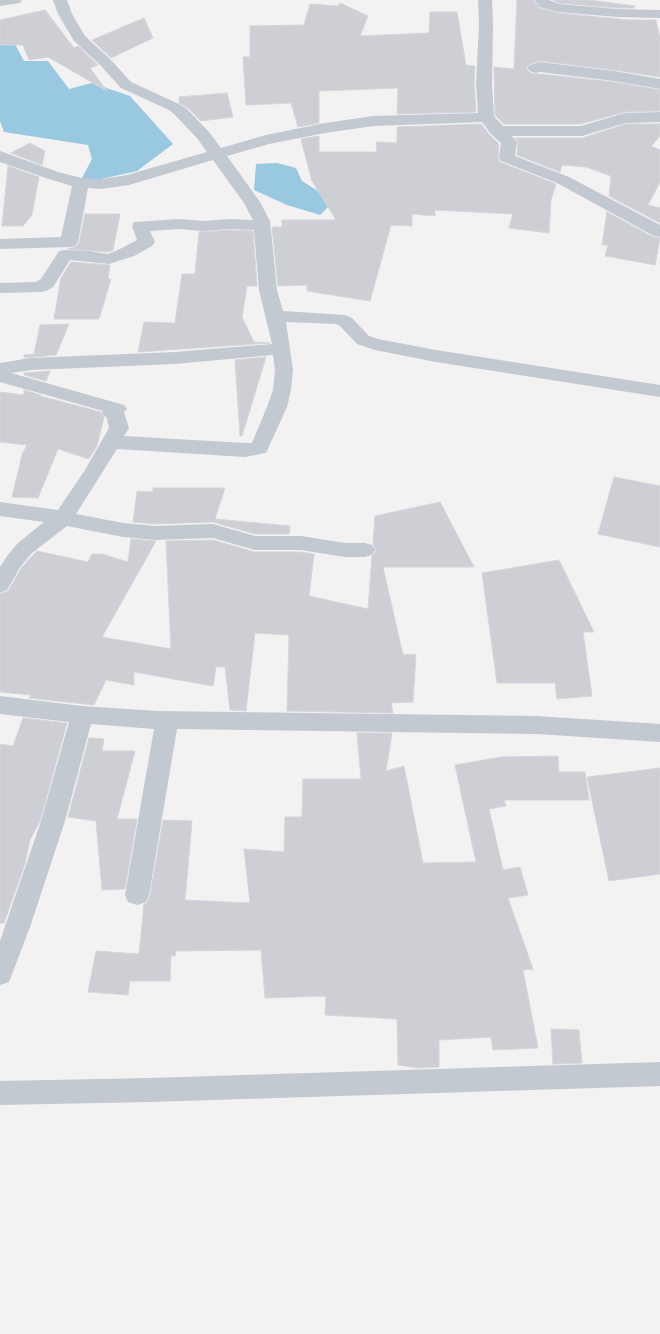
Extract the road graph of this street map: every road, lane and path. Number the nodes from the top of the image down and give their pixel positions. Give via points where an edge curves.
1 (15, 0) edge
2 (60, 0) edge
3 (486, 0) edge
4 (542, 0) edge
5 (0, 2) edge
6 (660, 14) edge
7 (535, 68) dead end
8 (660, 84) edge
9 (486, 117) junction
10 (660, 117) edge
11 (497, 131) junction
12 (217, 154) junction
13 (0, 156) edge
14 (81, 183) junction
15 (263, 225) junction
16 (660, 232) edge
17 (0, 244) edge
18 (0, 288) edge
19 (275, 316) junction
20 (282, 349) junction
21 (0, 369) edge
22 (0, 376) edge
23 (660, 391) edge
24 (111, 442) junction
25 (0, 509) edge
26 (64, 518) junction
27 (365, 550) dead end
28 (0, 586) edge
29 (0, 705) edge
30 (82, 715) junction
31 (167, 720) junction
32 (660, 733) edge
33 (137, 894) dead end
34 (0, 974) edge
35 (660, 1074) edge
36 (0, 1093) edge

1 - 5 street
2 - 12 street via 78,38 126,85 174,107 204,135
3 - 9 street
4 - 6 street via 544,4 559,8
7 - 8 street via 614,76
9 - 11 street
9 - 12 street via 373,121 266,140
10 - 11 street via 625,118 582,131
11 - 16 street via 509,142 507,158 563,180
12 - 14 street via 129,180 102,184
12 - 15 street via 252,202
13 - 14 street via 52,176
14 - 17 street via 69,242
15 - 18 street via 140,226 146,242 128,252 109,259 65,255 47,284 40,288
15 - 19 street via 268,290
19 - 20 street
19 - 23 street via 339,319 346,322 363,340 375,344
20 - 21 street via 175,358 31,364
20 - 24 street via 282,390 273,419 259,448 245,450
22 - 24 street via 117,409 112,413 116,414 120,428
24 - 26 street
25 - 26 street
26 - 27 street via 123,530 155,533 213,531 255,543 301,543 345,550
26 - 28 street via 25,548 14,561
29 - 30 street
30 - 31 street
30 - 34 street via 53,821
31 - 32 street via 537,725
31 - 33 street
35 - 36 street

